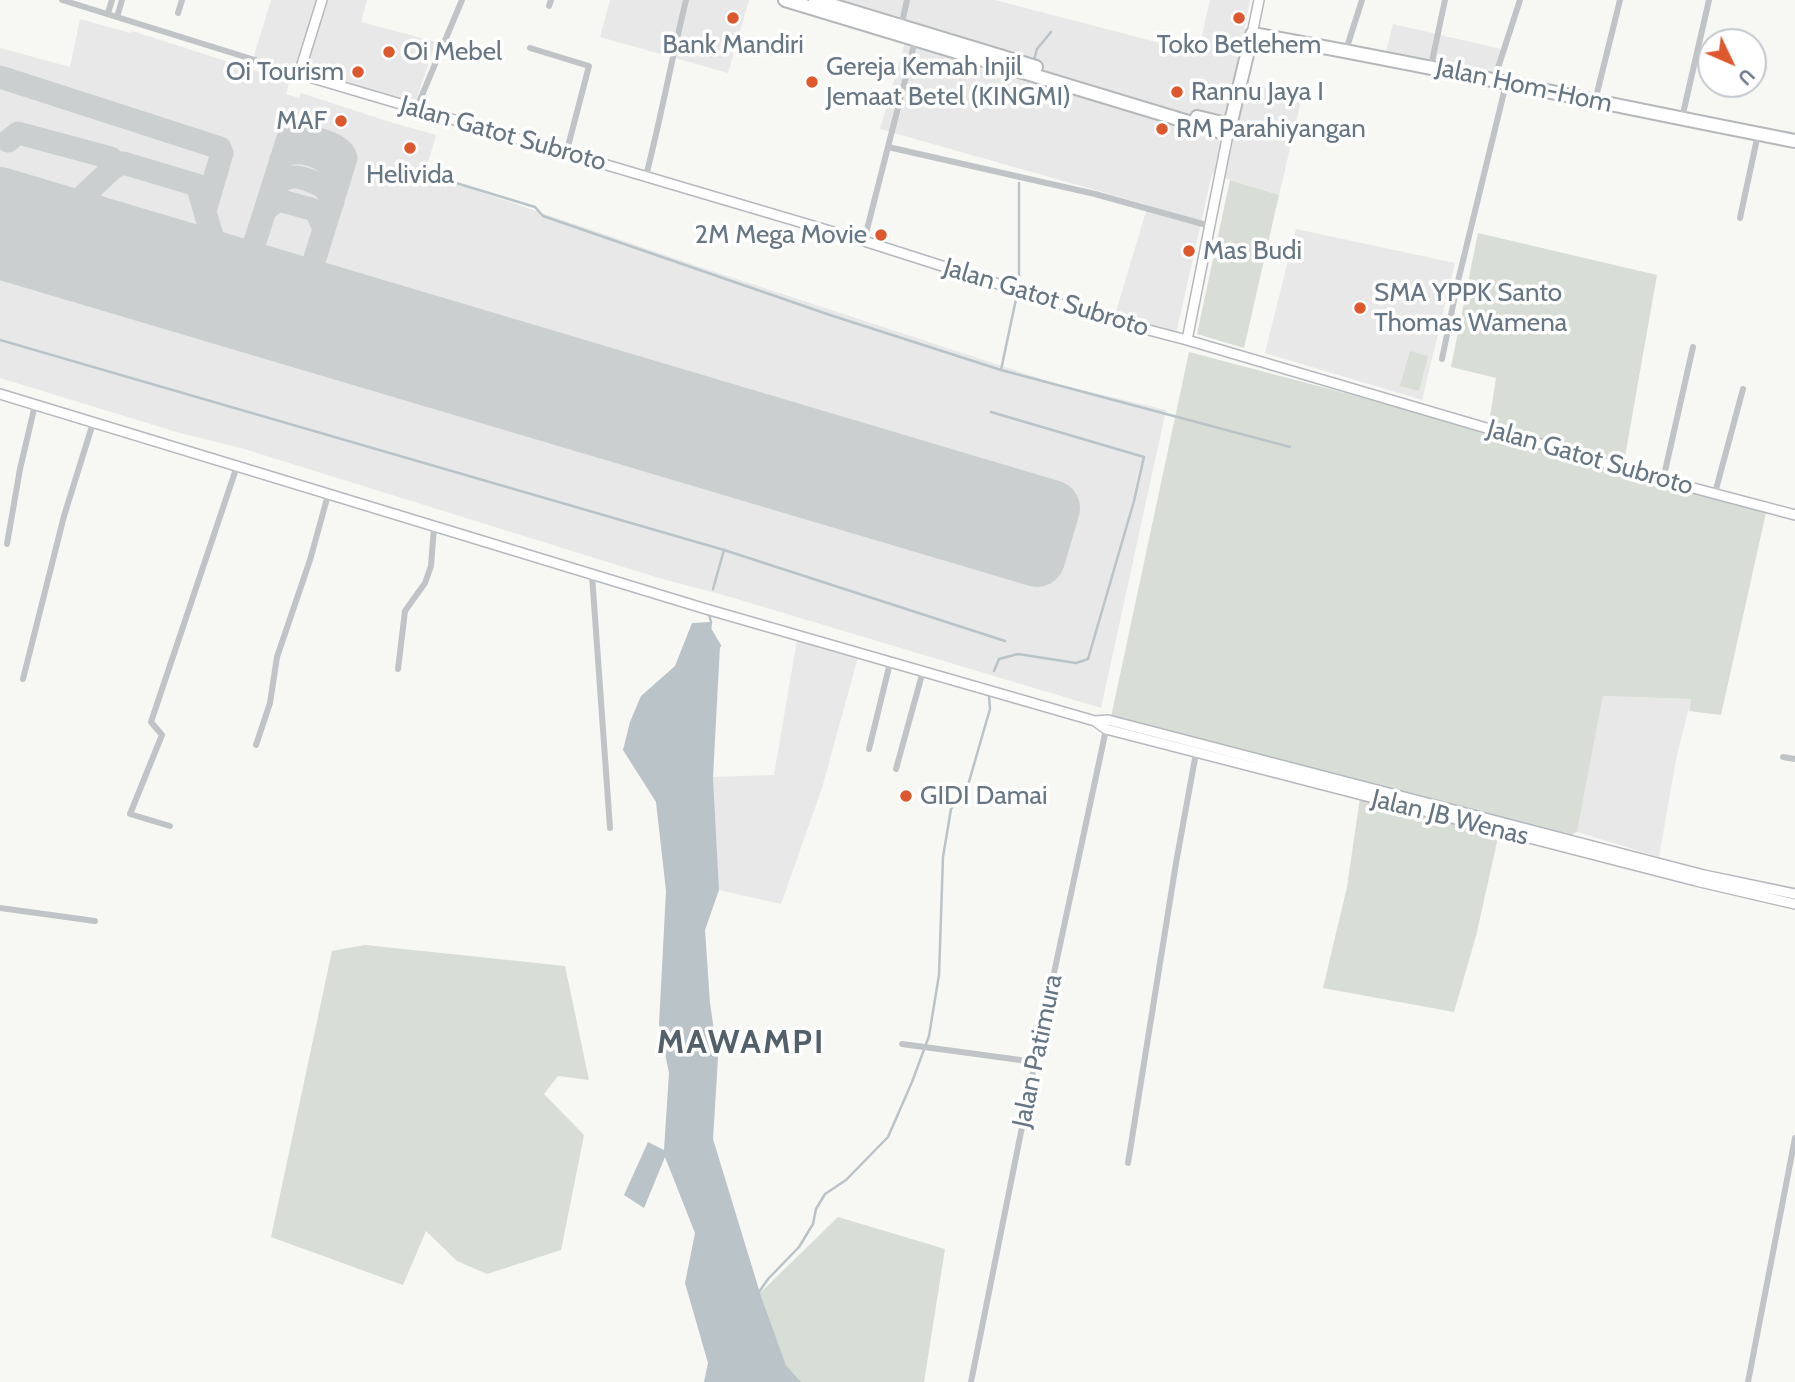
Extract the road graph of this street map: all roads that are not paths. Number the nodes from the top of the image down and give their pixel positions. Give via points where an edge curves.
1 (62, 0) edge
2 (113, 0) edge
3 (122, 0) edge
4 (182, 0) edge
5 (322, 0) edge
6 (462, 0) edge
7 (686, 0) edge
8 (785, 0) edge
9 (907, 0) edge
10 (1259, 0) edge
11 (1362, 0) edge
12 (1445, 0) edge
13 (1520, 0) edge
14 (1620, 0) edge
15 (1709, 0) edge
16 (821, 5) edge
17 (108, 13) junction
18 (178, 13) dead end
19 (117, 16) junction
20 (900, 31) junction
21 (1252, 34) junction
22 (916, 36) junction
23 (530, 48) dead end
24 (1346, 50) junction
25 (1431, 66) junction
26 (287, 70) dead end
27 (1500, 82) junction
28 (1595, 101) junction
29 (417, 107) junction
30 (1682, 118) junction
31 (1229, 130) junction
32 (1759, 134) junction
33 (1795, 141) edge
34 (888, 147) junction
35 (566, 154) junction
36 (646, 176) junction
37 (1740, 218) dead end
38 (1210, 226) junction
39 (864, 241) junction
40 (1187, 340) junction
41 (1693, 346) dead end
42 (1442, 359) dead end
43 (1743, 389) dead end
44 (0, 394) edge
45 (35, 405) junction
46 (93, 423) junction
47 (237, 466) junction
48 (1663, 480) junction
49 (1714, 493) junction
50 (328, 495) junction
51 (1795, 515) edge
52 (435, 527) junction
53 (7, 544) dead end
54 (592, 575) junction
55 (890, 663) junction
56 (398, 669) dead end
57 (923, 671) junction
58 (23, 679) dead end
59 (1107, 725) junction
60 (257, 745) dead end
61 (869, 749) dead end
62 (1196, 753) junction
63 (1783, 757) dead end
64 (1795, 759) edge
65 (897, 769) dead end
66 (1369, 793) junction
67 (170, 826) dead end
68 (610, 828) dead end
69 (1624, 858) junction
70 (1795, 894) edge
71 (1795, 904) edge
72 (0, 908) edge
73 (95, 921) dead end
74 (902, 1044) dead end
75 (1035, 1062) junction
76 (1795, 1138) edge
77 (1128, 1163) dead end
78 (971, 1382) edge
79 (1748, 1382) edge

1 - 17 street
2 - 17 street
3 - 19 street
4 - 18 street
5 - 29 main road, Jalan Gatot Subroto via 299,74
6 - 29 street
7 - 36 street
8 - 16 highway
9 - 20 street
10 - 21 main road
11 - 24 street
12 - 25 street
13 - 27 street
14 - 28 street
15 - 30 street
16 - 20 highway
17 - 19 street
19 - 26 street
20 - 22 highway
21 - 24 highway, Jalan Hom-Hom
21 - 31 highway
22 - 31 highway
22 - 34 street
23 - 35 street via 589,66
24 - 25 highway, Jalan Hom-Hom
25 - 27 highway, Jalan Hom-Hom
27 - 28 highway, Jalan Hom-Hom
27 - 42 street
28 - 30 highway, Jalan Hom-Hom
29 - 35 main road, Jalan Gatot Subroto
30 - 32 highway, Jalan Hom-Hom
31 - 38 main road
32 - 33 highway, Jalan Hom-Hom
32 - 37 street
34 - 38 street via 1095,194
34 - 39 street
35 - 36 main road, Jalan Gatot Subroto
36 - 39 main road, Jalan Gatot Subroto
38 - 40 main road
39 - 40 main road, Jalan Gatot Subroto
40 - 48 main road, Jalan Gatot Subroto
41 - 48 street
43 - 49 street
44 - 45 main road
45 - 46 main road
45 - 53 street
46 - 47 main road
46 - 58 street
47 - 50 main road
47 - 67 street via 151,722 162,735 130,814
48 - 49 main road, Jalan Gatot Subroto
49 - 51 main road, Jalan Gatot Subroto
50 - 52 main road
50 - 60 street via 276,657 270,703
52 - 54 main road
52 - 56 street via 428,575 405,611
54 - 55 main road
54 - 68 street
55 - 57 main road
55 - 61 street
57 - 59 main road
57 - 65 street
59 - 62 main road, Jalan JB Wenas
59 - 66 main road, Jalan JB Wenas
59 - 75 street, Jalan Patimura
62 - 66 main road, Jalan JB Wenas
62 - 77 street
63 - 64 street
66 - 69 main road, Jalan JB Wenas
69 - 70 main road, Jalan JB Wenas
69 - 71 main road, Jalan JB Wenas
72 - 73 street
74 - 75 street
75 - 78 street, Jalan Patimura
76 - 79 street

